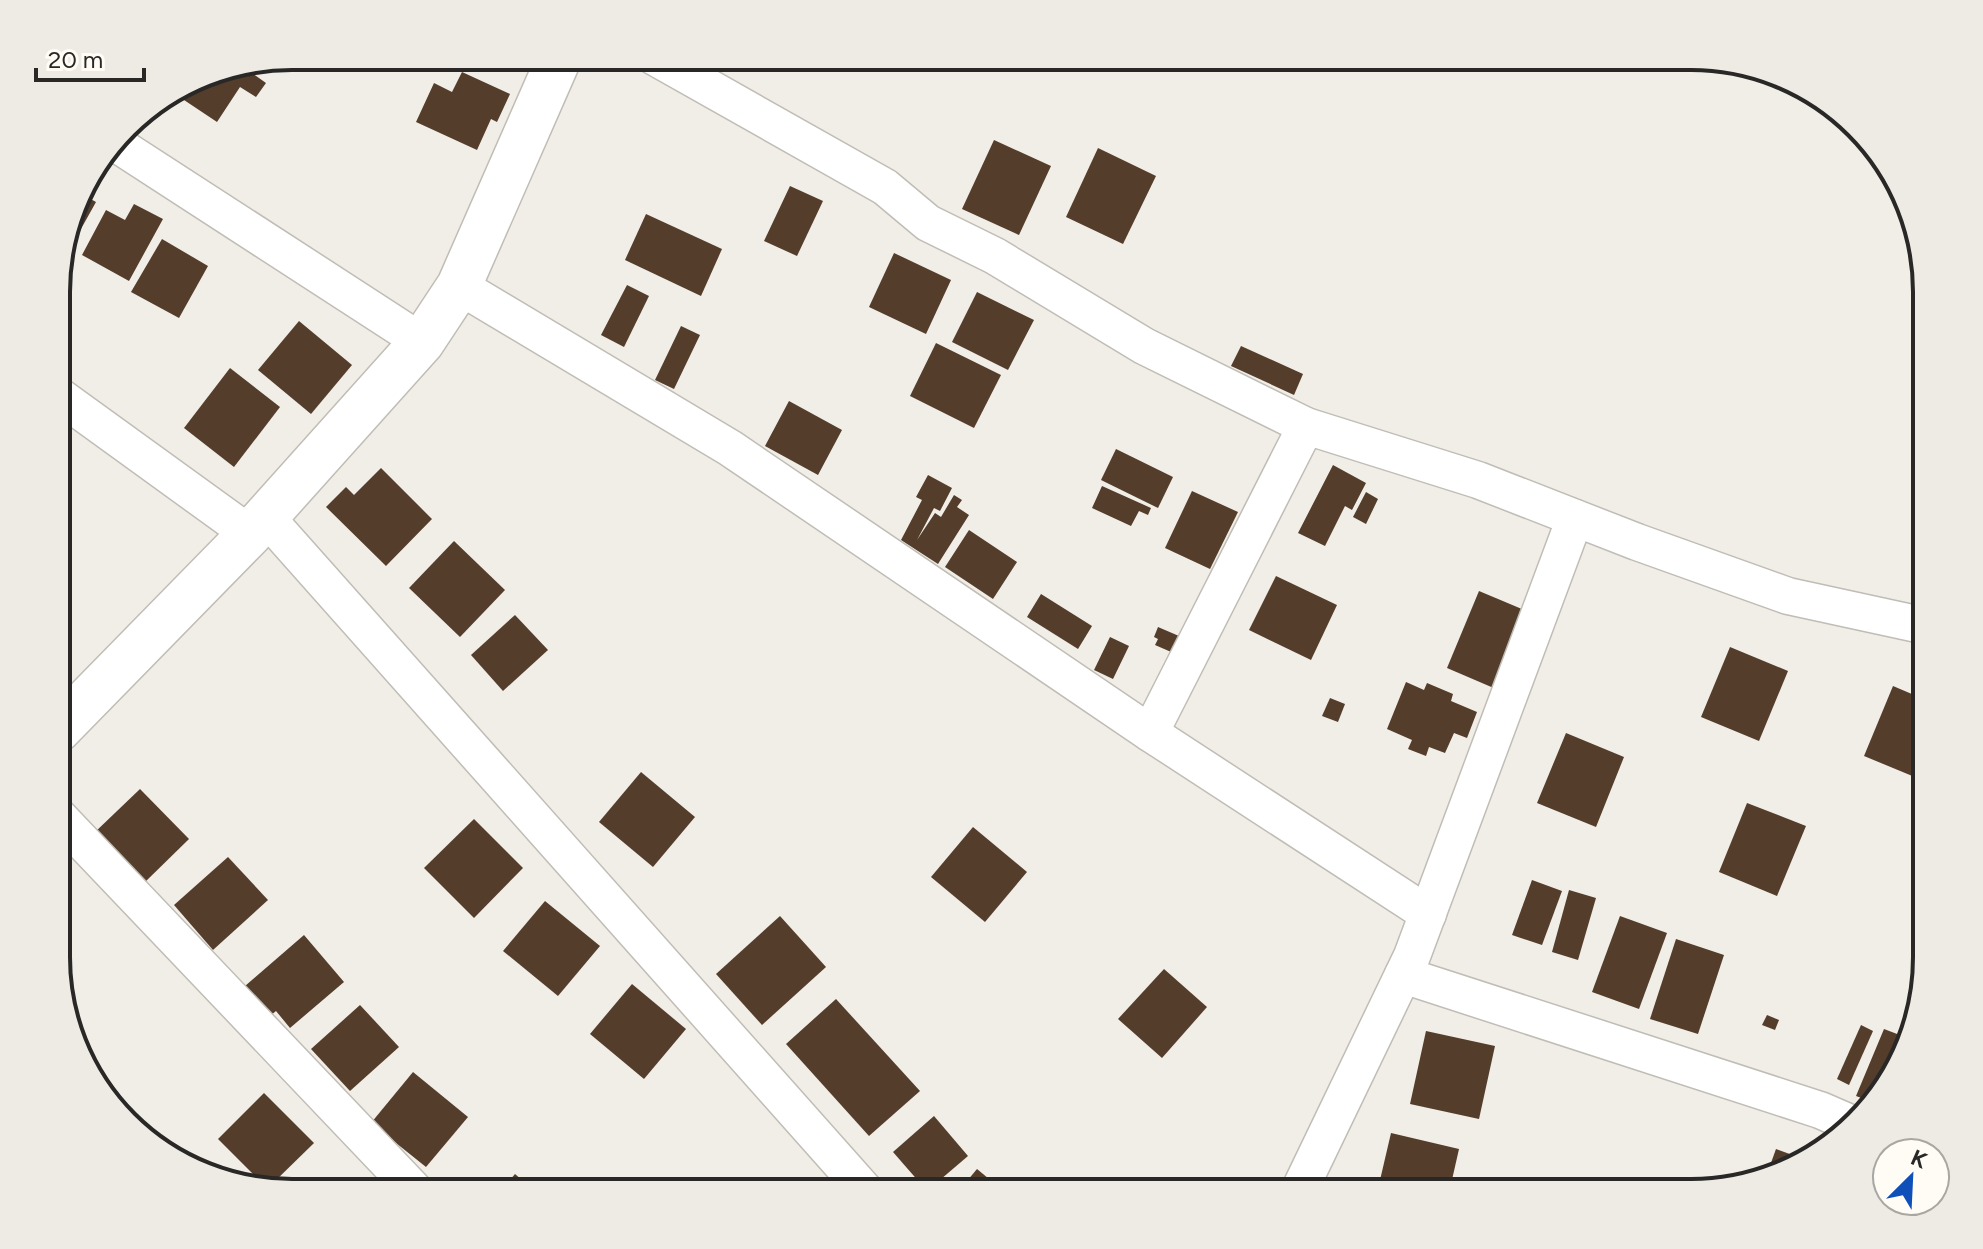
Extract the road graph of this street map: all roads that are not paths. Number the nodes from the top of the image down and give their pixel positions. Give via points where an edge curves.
1 (552, 70) edge
2 (678, 70) edge
3 (123, 148) edge
4 (459, 286) junction
5 (422, 342) junction
6 (70, 403) edge
7 (1306, 426) junction
8 (1575, 518) junction
9 (258, 526) junction
10 (1913, 623) edge
11 (70, 718) edge
12 (1150, 733) junction
13 (70, 829) edge
14 (1428, 914) junction
15 (1403, 975) junction
16 (1842, 1119) edge
17 (404, 1179) edge
18 (854, 1179) edge
19 (1305, 1179) edge

1 - 4 street
2 - 7 street via 885,187 928,223 995,256 1144,346
3 - 5 street
4 - 5 street
4 - 12 street via 730,448
5 - 9 street
6 - 9 street
7 - 8 street via 1478,480
7 - 12 street
8 - 10 street via 1788,596
8 - 14 street
9 - 11 street
9 - 18 street
12 - 14 street
13 - 17 street
14 - 15 street
15 - 16 street
15 - 19 street

